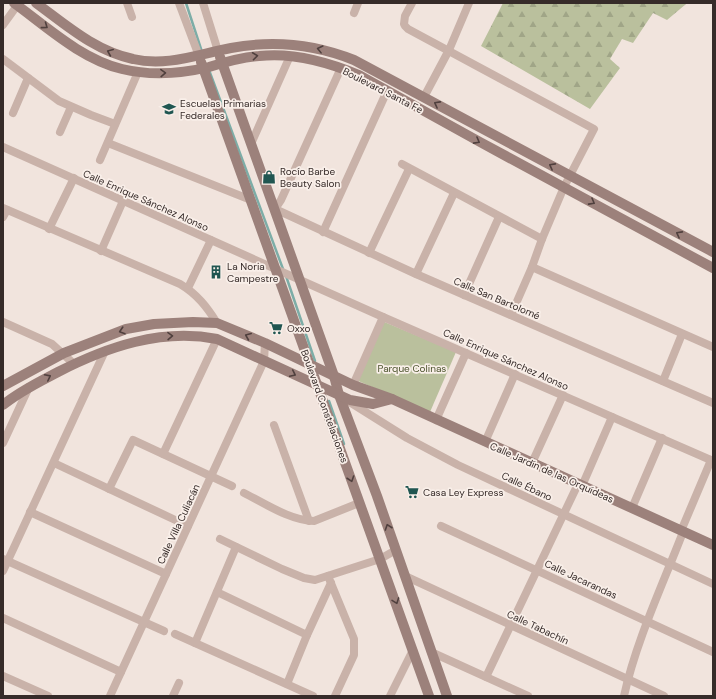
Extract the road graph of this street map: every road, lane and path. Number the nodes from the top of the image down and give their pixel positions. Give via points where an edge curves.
1 (36, 3) edge
2 (127, 3) edge
3 (179, 3) edge
4 (203, 3) edge
5 (358, 3) edge
6 (412, 3) edge
7 (469, 3) edge
8 (17, 4) edge
9 (354, 13) dead end
10 (132, 17) dead end
11 (3, 25) edge
12 (449, 50) junction
13 (208, 54) junction
14 (290, 56) junction
15 (3, 59) edge
16 (212, 65) junction
17 (341, 68) junction
18 (138, 72) junction
19 (28, 78) junction
20 (387, 91) junction
21 (424, 97) junction
22 (71, 107) junction
23 (13, 113) dead end
24 (116, 124) junction
25 (60, 132) dead end
26 (108, 143) junction
27 (251, 144) junction
28 (3, 147) edge
29 (100, 160) dead end
30 (570, 176) junction
31 (74, 178) junction
32 (564, 187) junction
33 (454, 193) junction
34 (251, 200) junction
35 (123, 201) junction
36 (274, 209) junction
37 (4, 212) edge
38 (499, 217) junction
39 (49, 229) junction
40 (323, 232) junction
41 (542, 239) junction
42 (211, 240) junction
43 (101, 251) junction
44 (713, 252) edge
45 (370, 253) junction
46 (532, 267) junction
47 (713, 268) edge
48 (278, 269) junction
49 (416, 274) junction
50 (295, 276) junction
51 (188, 288) junction
52 (464, 295) junction
53 (512, 315) junction
54 (383, 317) junction
55 (3, 322) edge
56 (217, 322) junction
57 (682, 334) junction
58 (217, 339) junction
59 (265, 343) junction
60 (713, 348) edge
61 (105, 351) junction
62 (64, 353) junction
63 (466, 353) junction
64 (264, 361) junction
65 (309, 363) junction
66 (74, 364) junction
67 (515, 374) junction
68 (334, 376) junction
69 (663, 381) junction
70 (4, 384) edge
71 (353, 385) junction
72 (318, 386) junction
73 (29, 387) junction
74 (339, 395) junction
75 (564, 395) junction
76 (392, 400) junction
77 (713, 403) edge
78 (3, 405) edge
79 (612, 417) junction
80 (436, 420) junction
81 (274, 425) dead end
82 (662, 438) junction
83 (485, 442) junction
84 (3, 444) edge
85 (163, 454) junction
86 (712, 460) edge
87 (54, 463) junction
88 (532, 463) junction
89 (211, 477) junction
90 (580, 485) junction
91 (232, 486) dead end
92 (109, 488) junction
93 (244, 493) dead end
94 (360, 503) junction
95 (632, 508) junction
96 (30, 512) junction
97 (564, 514) junction
98 (309, 520) junction
99 (188, 526) junction
100 (441, 526) dead end
101 (682, 531) junction
102 (220, 540) dead end
103 (713, 545) edge
104 (236, 547) junction
105 (394, 551) junction
106 (382, 558) junction
107 (5, 560) edge
108 (670, 564) junction
109 (537, 570) junction
110 (3, 571) edge
111 (166, 574) junction
112 (405, 576) junction
113 (330, 579) junction
114 (713, 584) edge
115 (217, 592) junction
116 (3, 618) edge
117 (648, 621) junction
118 (144, 622) junction
119 (510, 625) junction
120 (164, 631) dead end
121 (174, 634) dead end
122 (307, 635) junction
123 (195, 643) junction
124 (413, 650) junction
125 (431, 652) junction
126 (713, 652) edge
127 (121, 672) junction
128 (3, 676) edge
129 (486, 677) junction
130 (627, 680) junction
131 (179, 683) dead end
132 (287, 684) junction
133 (48, 696) edge
134 (110, 696) edge
135 (173, 696) edge
136 (313, 696) edge
137 (335, 696) edge
138 (390, 696) edge
139 (429, 696) edge
140 (447, 696) edge
141 (528, 696) edge
142 (624, 696) edge
143 (664, 696) edge

13 -> 1 street, Boulevard Santa Fe via 153,62 120,56 90,42
2 - 10 street
3 - 13 street, Boulevard Constelaciones
4 - 13 street, Boulevard Constelaciones
5 - 9 street
6 - 12 street via 404,24 408,29
7 - 12 street
8 - 11 street
8 -> 18 street, Boulevard Santa Fe via 93,57 111,66
12 - 21 street
12 - 30 street via 594,128
13 - 16 street, Boulevard Constelaciones
13 - 16 street, Boulevard Constelaciones
21 -> 13 street, Boulevard Santa Fe via 354,60 317,49 278,44 250,45
16 -> 14 street, Boulevard Santa Fe via 260,56
14 - 17 street, Boulevard Santa Fe
14 - 27 street
15 - 19 street
18 -> 16 street, Boulevard Santa Fe via 174,73
16 - 27 street, Boulevard Constelaciones
16 - 34 street, Boulevard Constelaciones
17 - 20 street, Boulevard Santa Fe
17 - 36 street via 281,200
18 - 24 street
19 - 22 street via 59,102
19 - 23 street
20 -> 32 street, Boulevard Santa Fe
20 - 40 street
30 -> 21 street, Boulevard Santa Fe
22 - 24 street
22 - 25 street
24 - 26 street
26 - 29 street
26 - 34 street
27 - 36 street, Boulevard Constelaciones
28 - 31 street, Calle Enrique Sánchez Alonso
30 - 32 street
44 -> 30 street, Boulevard Santa Fe
31 - 35 street, Calle Enrique Sánchez Alonso
31 - 39 street
32 - 41 street
32 -> 47 street, Boulevard Santa Fe
33 - 38 street
33 - 45 street via 406,166
33 - 49 street
34 - 48 street, Boulevard Constelaciones
35 - 42 street, Calle Enrique Sánchez Alonso
35 - 43 street
36 - 40 street, Calle San Bartolomé
36 - 50 street, Boulevard Constelaciones
37 - 39 street
38 - 41 street
38 - 52 street
39 - 43 street
40 - 45 street, Calle San Bartolomé
41 - 46 street
42 - 48 street, Calle Enrique Sánchez Alonso
42 - 51 street
43 - 51 street
45 - 49 street, Calle San Bartolomé
46 - 53 street
46 - 57 street
48 - 50 street, Calle Enrique Sánchez Alonso
48 - 65 street, Boulevard Constelaciones
49 - 52 street, Calle San Bartolomé
50 - 54 street, Calle Enrique Sánchez Alonso
50 - 68 street, Boulevard Constelaciones
51 - 56 street via 204,303
52 - 53 street, Calle San Bartolomé
53 - 69 street, Calle San Bartolomé
54 - 63 street, Calle Enrique Sánchez Alonso
54 - 71 street
55 - 62 street via 52,344
59 -> 56 street, Calle Jardín de las Orquídeas
56 -> 62 street via 178,322 126,329
57 - 60 street
57 - 69 street
61 -> 58 street via 166,336
58 - 64 street
58 - 85 street
59 - 64 street
59 - 65 street, Calle Jardín de las Orquídeas
61 - 66 street
61 - 87 street
62 - 66 street
62 - 70 street
63 - 67 street, Calle Enrique Sánchez Alonso
63 - 80 street
64 -> 72 street
64 - 89 street, Calle Villa Culiacán
65 - 68 street, Calle Jardín de las Orquídeas
65 - 72 street, Boulevard Constelaciones
73 -> 66 street
67 - 75 street, Calle Enrique Sánchez Alonso
67 - 83 street
68 - 71 street, Calle Jardín de las Orquídeas
68 - 74 street, Boulevard Constelaciones
69 - 77 street, Calle San Bartolomé
71 - 76 street, Calle Jardín de las Orquídeas
72 - 74 street
72 -> 94 street, Boulevard Constelaciones
73 - 78 street
73 - 84 street
74 - 76 street via 350,400 373,404
74 - 97 street, Calle Ébano via 407,438 458,465
105 -> 74 street, Boulevard Constelaciones
75 - 79 street, Calle Enrique Sánchez Alonso
75 - 88 street
76 - 80 street, Calle Jardín de las Orquídeas
79 - 82 street, Calle Enrique Sánchez Alonso
79 - 90 street
80 - 83 street, Calle Jardín de las Orquídeas
81 - 98 street
82 - 86 street, Calle Enrique Sánchez Alonso
82 - 95 street
83 - 88 street, Calle Jardín de las Orquídeas
85 - 89 street
85 - 92 street via 133,440
86 - 101 street
87 - 92 street
87 - 96 street
88 - 90 street, Calle Jardín de las Orquídeas
89 - 91 street
89 - 99 street, Calle Villa Culiacán
90 - 95 street, Calle Jardín de las Orquídeas
90 - 97 street
92 - 99 street
93 - 98 street via 301,520
94 - 98 street
94 - 106 street, Boulevard Constelaciones
95 - 101 street, Calle Jardín de las Orquídeas
96 - 107 street
96 - 111 street
97 - 108 street, Calle Ébano
97 - 109 street
99 - 111 street, Calle Villa Culiacán
100 - 109 street, Calle Jacarandas
101 - 103 street, Calle Jardín de las Orquídeas
101 - 108 street
102 - 104 street
104 - 113 street via 304,578
104 - 115 street
105 - 106 street
105 - 112 street, Boulevard Constelaciones
106 - 113 street
106 -> 124 street, Boulevard Constelaciones
107 - 110 street
107 - 118 street
108 - 114 street, Calle Ébano
108 - 117 street
109 - 117 street, Calle Jacarandas
109 - 119 street
111 - 118 street, Calle Villa Culiacán
112 - 119 street, Calle Tabachín
112 - 125 street, Boulevard Constelaciones
113 - 122 street
113 - 137 street via 355,647 354,655
115 - 122 street
115 - 123 street
116 - 127 street
117 - 126 street, Calle Jacarandas
117 - 130 street
118 - 120 street
118 - 127 street, Calle Villa Culiacán
119 - 129 street
119 - 130 street, Calle Tabachín
121 - 123 street
122 - 132 street
123 - 132 street
124 - 138 street
124 - 139 street, Boulevard Constelaciones
125 - 129 street
125 - 140 street, Boulevard Constelaciones
127 - 134 street, Calle Villa Culiacán
128 - 133 street
129 - 141 street
130 - 142 street
130 - 143 street, Calle Tabachín
131 - 135 street
132 - 136 street

